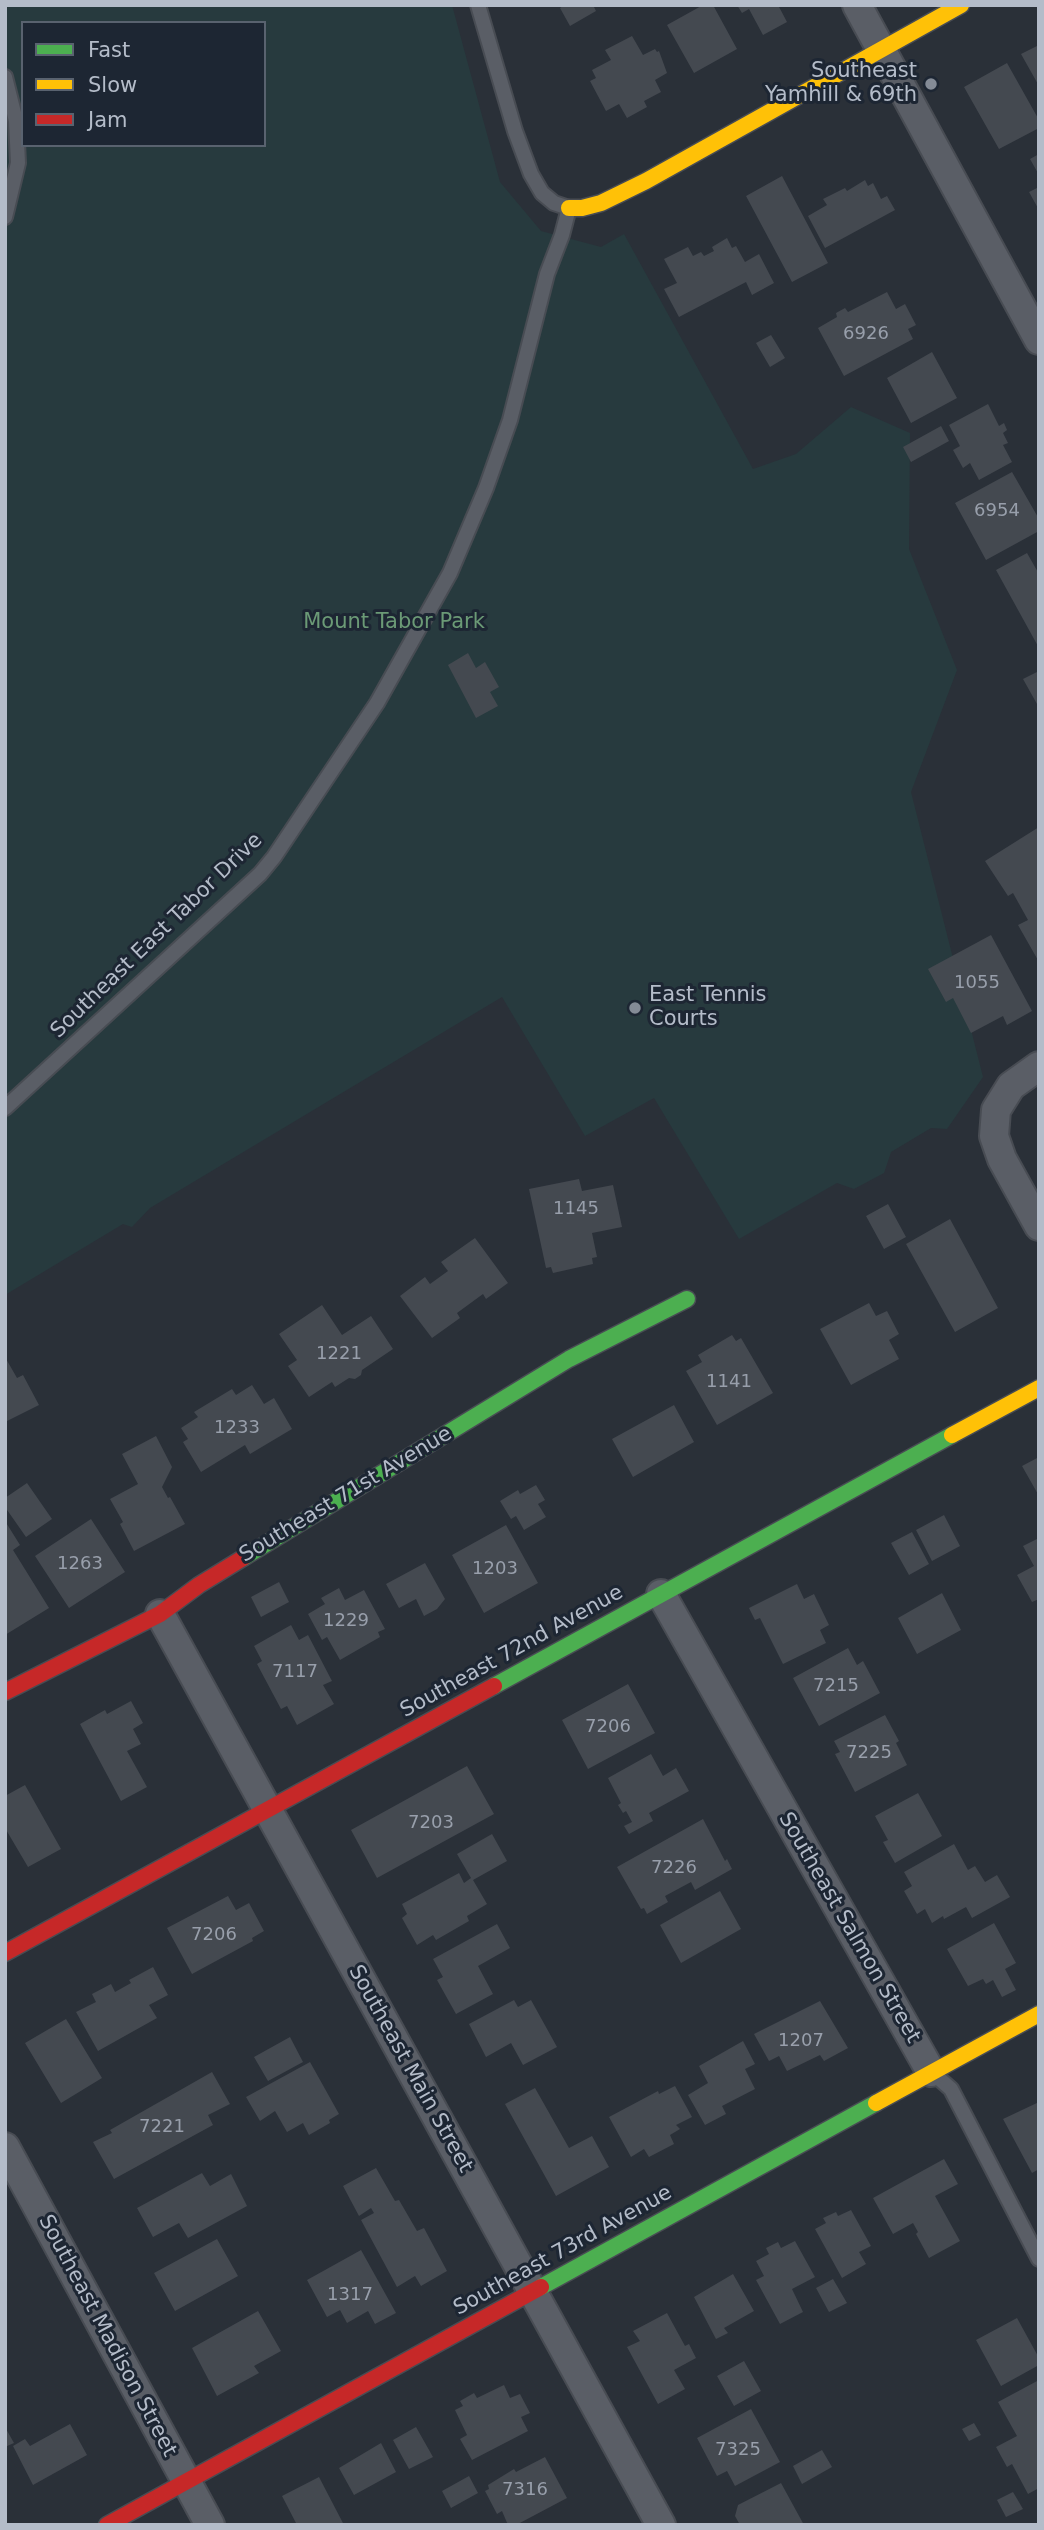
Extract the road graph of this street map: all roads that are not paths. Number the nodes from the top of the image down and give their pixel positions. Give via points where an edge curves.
1 (478, 5) edge
2 (857, 5) edge
3 (961, 5) edge
4 (881, 50) junction
5 (5, 77) edge
6 (569, 208) junction
7 (5, 217) edge
8 (1039, 341) edge
9 (1039, 1066) edge
10 (5, 1108) edge
11 (1039, 1226) edge
12 (687, 1300) dead end
13 (1039, 1388) edge
14 (661, 1594) junction
15 (160, 1614) junction
16 (5, 1692) edge
17 (267, 1811) junction
18 (5, 1953) edge
19 (1039, 2014) edge
20 (931, 2072) junction
21 (5, 2147) edge
22 (1039, 2259) edge
23 (534, 2292) junction
24 (186, 2482) junction
25 (107, 2525) edge
26 (209, 2525) edge
27 (661, 2525) edge

1 - 6 lane via 531,174 554,203
2 - 4 street
3 - 4 street
4 - 6 street via 646,181 601,203
4 - 8 street
5 - 7 lane via 16,121 18,155
6 - 10 lane, Southeast East Tabor Drive via 510,420 486,488 450,572 377,704 260,873
9 - 11 street via 1011,1086 996,1110 994,1136
12 - 15 street, Southeast 71st Avenue via 569,1359 199,1585
13 - 14 street, Southeast 72nd Avenue
14 - 17 street, Southeast 72nd Avenue
14 - 20 street, Southeast Salmon Street
15 - 16 street, Southeast 71st Avenue
15 - 17 street, Southeast Main Street
17 - 18 street, Southeast 72nd Avenue
17 - 23 street, Southeast Main Street
19 - 20 street, Southeast 73rd Avenue
20 - 22 lane, Southeast Salmon Street via 951,2089
20 - 23 street, Southeast 73rd Avenue
21 - 24 street, Southeast Madison Street
23 - 24 street, Southeast 73rd Avenue
23 - 27 street, Southeast Main Street
24 - 25 street, Southeast 73rd Avenue
24 - 26 street, Southeast Madison Street

